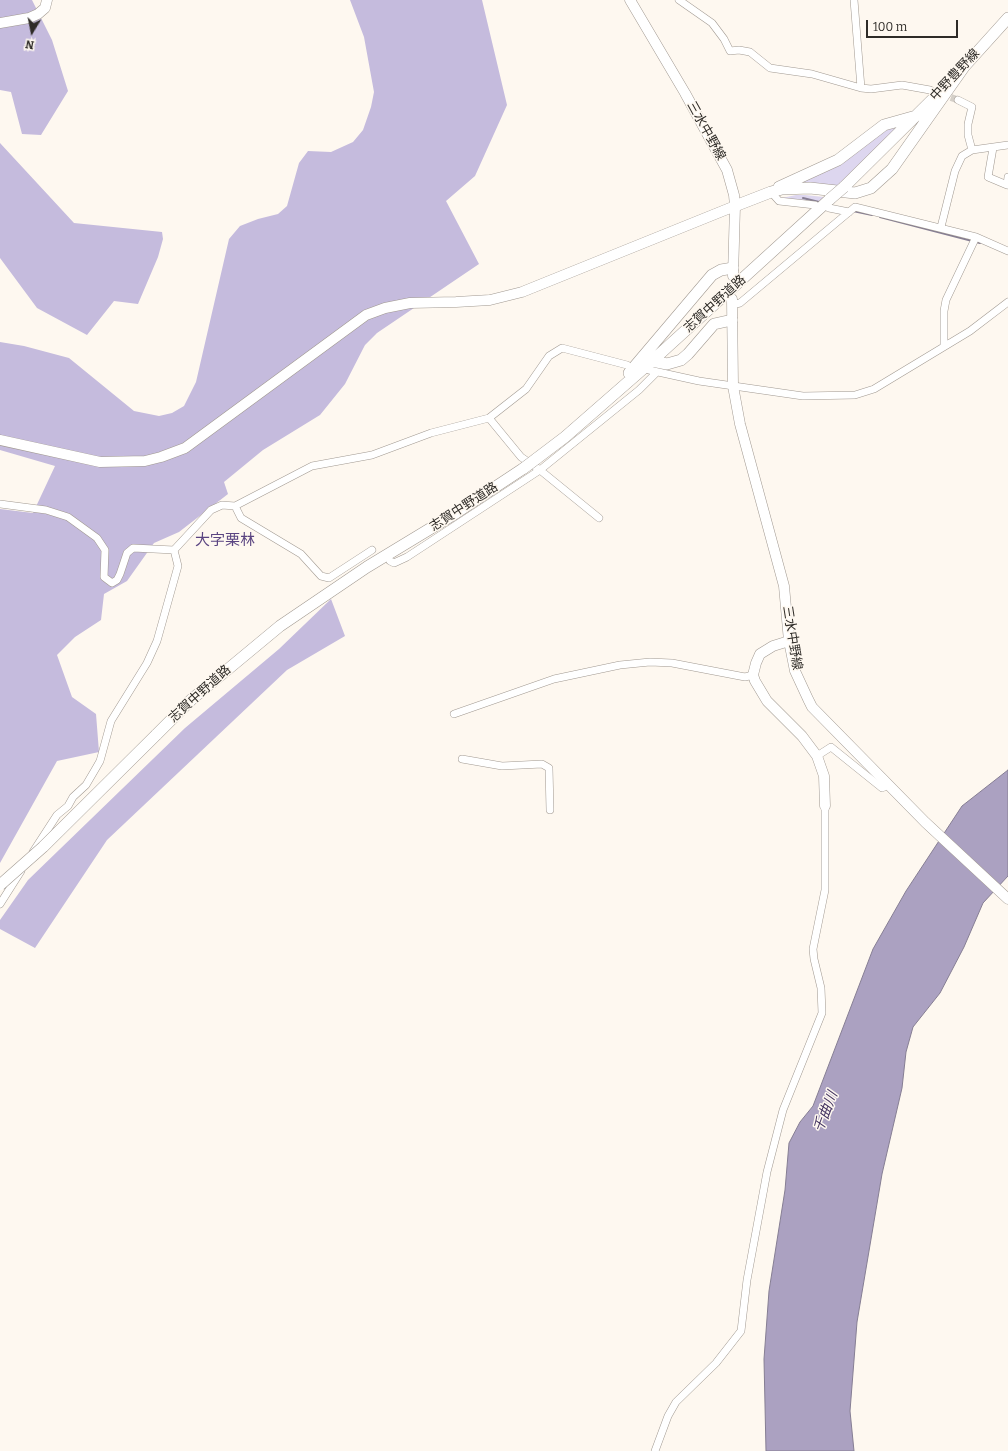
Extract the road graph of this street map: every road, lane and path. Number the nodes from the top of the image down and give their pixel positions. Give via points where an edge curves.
1 (47, 0) edge
2 (630, 0) edge
3 (679, 0) edge
4 (854, 0) edge
5 (1008, 18) edge
6 (0, 23) edge
7 (966, 64) junction
8 (860, 88) junction
9 (930, 90) dead end
10 (958, 100) tunnel mouth
11 (918, 115) junction
12 (1008, 145) edge
13 (993, 148) junction
14 (972, 150) junction
15 (1008, 177) edge
16 (771, 192) junction
17 (830, 203) junction
18 (815, 204) dead end
19 (735, 206) junction
20 (850, 211) junction
21 (941, 227) junction
22 (976, 236) junction
23 (1008, 251) edge
24 (733, 272) joint
25 (732, 302) joint
26 (1008, 302) edge
27 (732, 320) junction
28 (944, 346) junction
29 (627, 365) dead end
30 (653, 367) junction
31 (733, 386) junction
32 (604, 403) junction
33 (489, 418) junction
34 (0, 440) edge
35 (538, 464) junction
36 (0, 504) edge
37 (235, 506) junction
38 (599, 518) dead end
39 (174, 550) junction
40 (372, 550) dead end
41 (390, 561) dead end
42 (790, 641) junction
43 (753, 675) junction
44 (454, 714) dead end
45 (817, 756) junction
46 (462, 759) dead end
47 (888, 785) junction
48 (825, 806) joint
49 (550, 810) dead end
50 (0, 886) edge
51 (1008, 899) edge
52 (0, 904) edge
53 (655, 1451) edge

1 - 6 street via 45,8 38,14
2 - 19 street, 三水中野線 via 685,92 727,170
3 - 8 street via 712,23 730,51 750,52 770,68 812,74
4 - 8 street
5 - 7 main road, 中野豊野線
7 - 11 main road, 中野豊野線
7 - 16 main road via 908,147 877,184 855,194 801,188
8 - 9 street via 902,85
10 - 14 street via 972,107 968,135
11 - 16 main road via 884,125 838,160 791,180
11 - 17 main road, 志賀中野道路, bridge
12 - 13 street
13 - 14 street
13 - 15 street via 988,177 1007,184
14 - 21 street via 962,156 955,171
16 - 18 street via 779,201
16 - 19 main road
17 - 20 street
17 - 30 main road, 志賀中野道路
19 - 24 street, 三水中野線
19 - 34 street via 522,292 490,300 410,302 366,316 185,448 161,457 145,461 100,462
20 - 21 street via 859,207
20 - 25 street via 740,303
21 - 22 street
22 - 23 street
22 - 28 street via 946,300
24 - 32 main road via 716,272 707,280
25 - 27 street, 三水中野線
26 - 28 street via 970,331
27 - 30 main road via 714,324 681,360
27 - 31 street, 三水中野線
28 - 31 street via 874,389 855,395 804,396
29 - 33 street via 562,348 548,356 526,389
30 - 31 street
30 - 32 main road, 志賀中野道路
30 - 35 street via 639,390
31 - 42 street, 三水中野線 via 740,424 784,586
32 - 35 main road, 志賀中野道路
33 - 35 street via 521,457
33 - 37 street via 431,433 372,455 312,466
35 - 38 street
35 - 41 street via 407,556 394,563
35 - 50 main road, 志賀中野道路, bridge via 524,468 280,626 192,699 43,847
36 - 39 street via 46,510 68,517 97,538 105,550 104,577 112,583 120,574 125,555 133,548
37 - 39 street via 222,505 211,510
37 - 40 street via 241,518 301,554 321,576 329,578
39 - 52 street via 178,566 157,641 147,663 110,721 100,761 86,785 57,815 45,832
42 - 43 street via 773,646 760,654
42 - 47 street, 三水中野線 via 795,671 812,706
43 - 44 street via 745,677 672,663 620,665 554,679
43 - 45 street via 768,701 802,736
45 - 47 street via 830,747 882,788
45 - 48 street via 824,776
46 - 49 street via 502,766 542,764 549,768
47 - 51 street, 三水中野線
48 - 53 street via 825,890 813,949 821,988 822,1013 783,1110 767,1172 747,1280 741,1331 716,1363 676,1402

